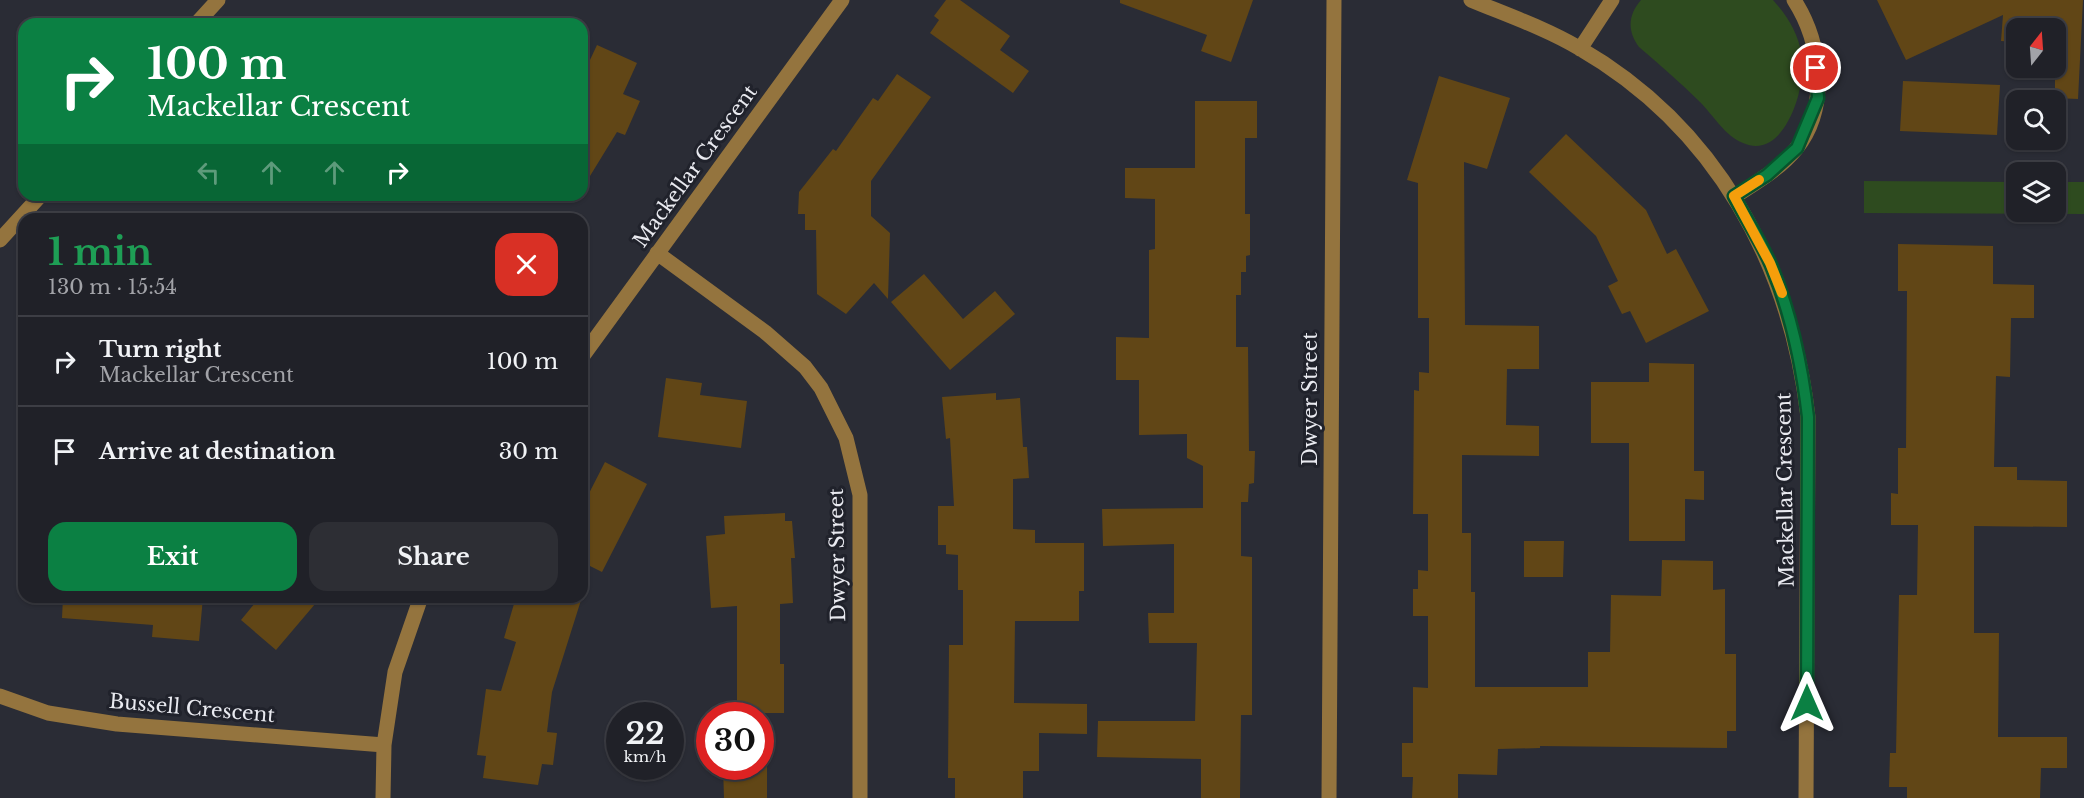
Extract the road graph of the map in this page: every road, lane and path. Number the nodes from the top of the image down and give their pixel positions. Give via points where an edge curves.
1 (218, 0) edge
2 (842, 0) edge
3 (1334, 0) edge
4 (1471, 0) edge
5 (1612, 0) edge
6 (1794, 0) edge
7 (202, 18) edge
8 (1581, 48) junction
9 (1734, 196) junction
10 (36, 201) edge
11 (25, 213) edge
12 (18, 220) edge
13 (0, 240) edge
14 (657, 253) junction
15 (588, 349) edge
16 (419, 603) edge
17 (0, 696) edge
18 (384, 745) junction
19 (383, 798) edge
20 (860, 798) edge
21 (1329, 798) edge
22 (1806, 798) edge

1 - 7 street
2 - 14 street, Mackellar Crescent
3 - 21 street, Dwyer Street
4 - 8 street, Mackellar Crescent
5 - 8 street
6 - 9 street via 1814,46 1818,98 1797,148 1767,175
8 - 9 street, Mackellar Crescent via 1645,93 1684,131
9 - 22 street, Mackellar Crescent via 1770,263 1784,299 1807,406
10 - 11 street
12 - 13 street
14 - 15 street, Mackellar Crescent
14 - 20 street, Dwyer Street via 765,332 805,367 821,388 846,438 860,495
16 - 18 street via 395,672
17 - 18 street, Bussell Crescent via 48,713 117,724
18 - 19 street

